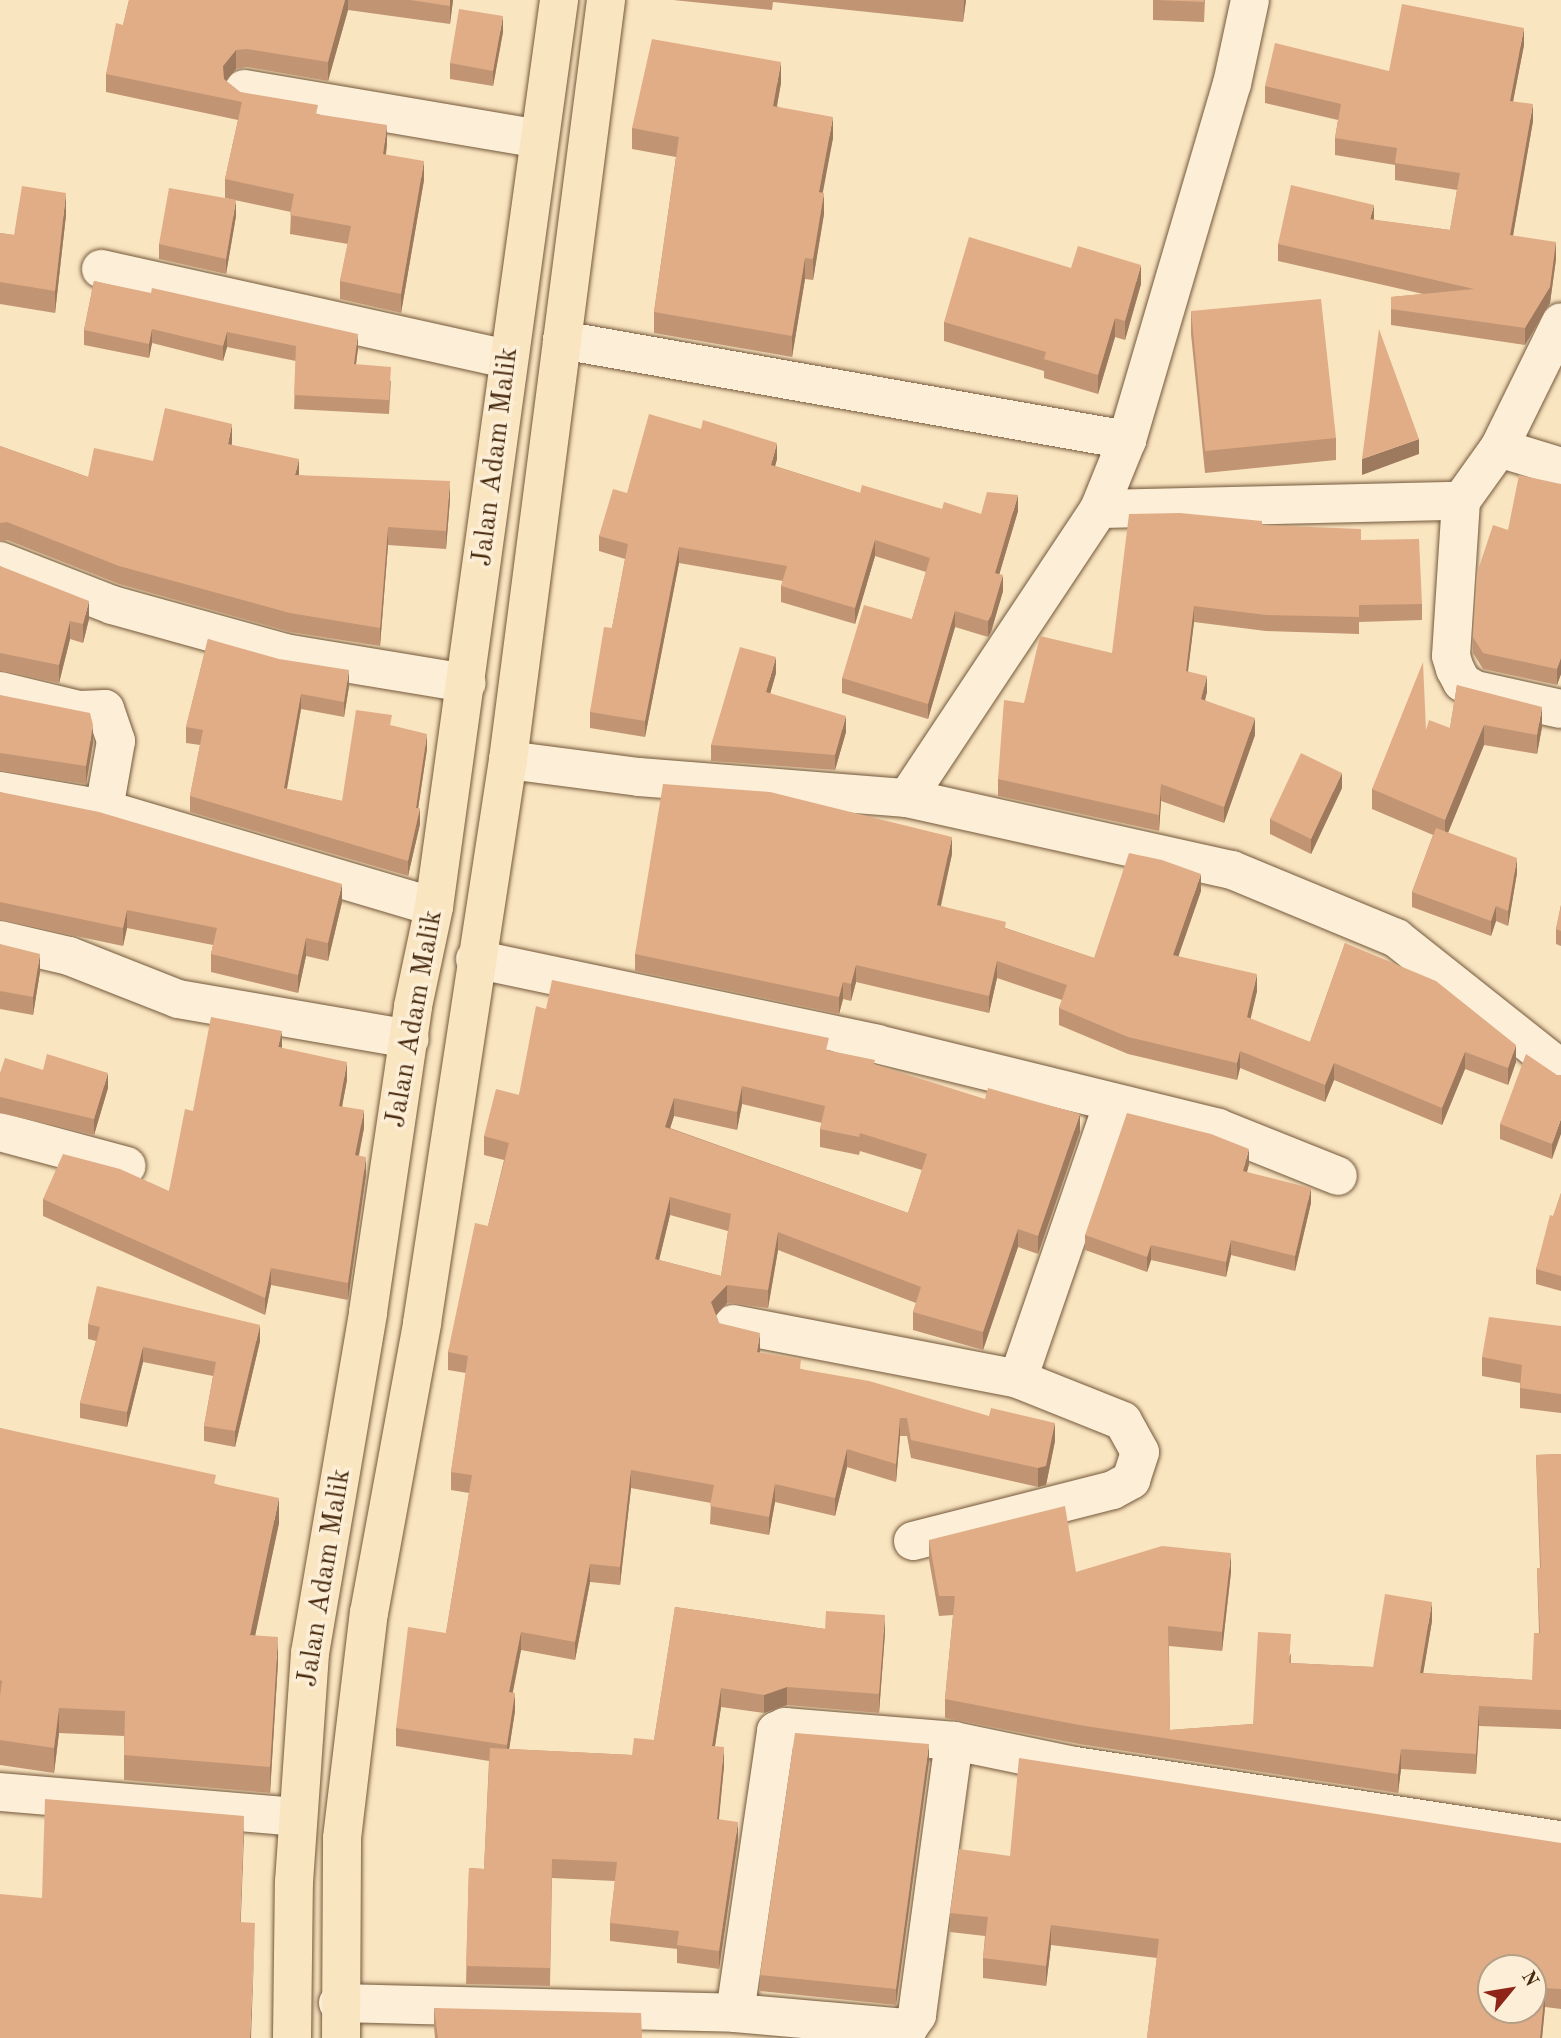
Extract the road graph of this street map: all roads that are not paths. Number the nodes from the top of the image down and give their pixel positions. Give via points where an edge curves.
1 (559, 0) edge
2 (606, 0) edge
3 (1250, 0) edge
4 (244, 89) dead end
5 (539, 139) junction
6 (101, 270) dead end
7 (1561, 322) edge
8 (562, 340) junction
9 (509, 359) junction
10 (1127, 440) junction
11 (1499, 448) junction
12 (1561, 467) edge
13 (1461, 501) junction
14 (1099, 509) junction
15 (0, 561) edge
16 (467, 683) junction
17 (0, 691) edge
18 (1561, 709) edge
19 (508, 760) junction
20 (0, 791) edge
21 (907, 797) junction
22 (104, 808) junction
23 (435, 907) junction
24 (0, 940) edge
25 (475, 959) junction
26 (410, 1039) junction
27 (1561, 1069) edge
28 (1113, 1103) junction
29 (0, 1132) edge
30 (127, 1166) dead end
31 (1338, 1176) dead end
32 (368, 1312) junction
33 (422, 1323) junction
34 (733, 1324) edge
35 (1018, 1379) junction
36 (913, 1541) dead end
37 (954, 1741) junction
38 (0, 1792) edge
39 (298, 1817) junction
40 (1561, 1840) edge
41 (735, 2013) junction
42 (339, 2021) edge
43 (292, 2038) edge

1 - 5 main road, Jalan Adam Malik
2 - 8 main road, Jalan Adam Malik
3 - 10 street via 1232,84
4 - 5 street
5 - 9 main road, Jalan Adam Malik
6 - 9 street
7 - 11 street
8 - 10 street
8 - 19 main road, Jalan Adam Malik
9 - 16 main road, Jalan Adam Malik
10 - 14 street
11 - 12 street
11 - 13 street
13 - 14 street
13 - 18 street via 1451,656 1455,669 1462,682 1475,690
14 - 21 street
15 - 16 street via 112,605 285,653
16 - 23 main road, Jalan Adam Malik
17 - 22 street via 79,710 104,709 116,741
19 - 21 street via 639,777
19 - 25 main road, Jalan Adam Malik
20 - 22 street
21 - 27 street via 1231,870 1396,938
22 - 23 street
23 - 26 main road, Jalan Adam Malik
24 - 26 street via 69,956 178,999
25 - 28 street via 877,1044
25 - 33 main road, Jalan Adam Malik
26 - 32 main road, Jalan Adam Malik
28 - 31 street via 1218,1128
28 - 35 street
29 - 30 street
32 - 33 main road
32 - 39 main road, Jalan Adam Malik via 310,1653
33 - 42 main road, Jalan Adam Malik via 369,1613 342,1838
34 - 35 street
35 - 36 street via 1124,1421 1140,1452 1131,1480 1113,1490
37 - 40 street via 1075,1766
37 - 41 street via 785,1727 776,1731
37 - 41 street via 941,1861 913,2023 896,2030
38 - 39 street
39 - 43 main road, Jalan Adam Malik
41 - 42 street

